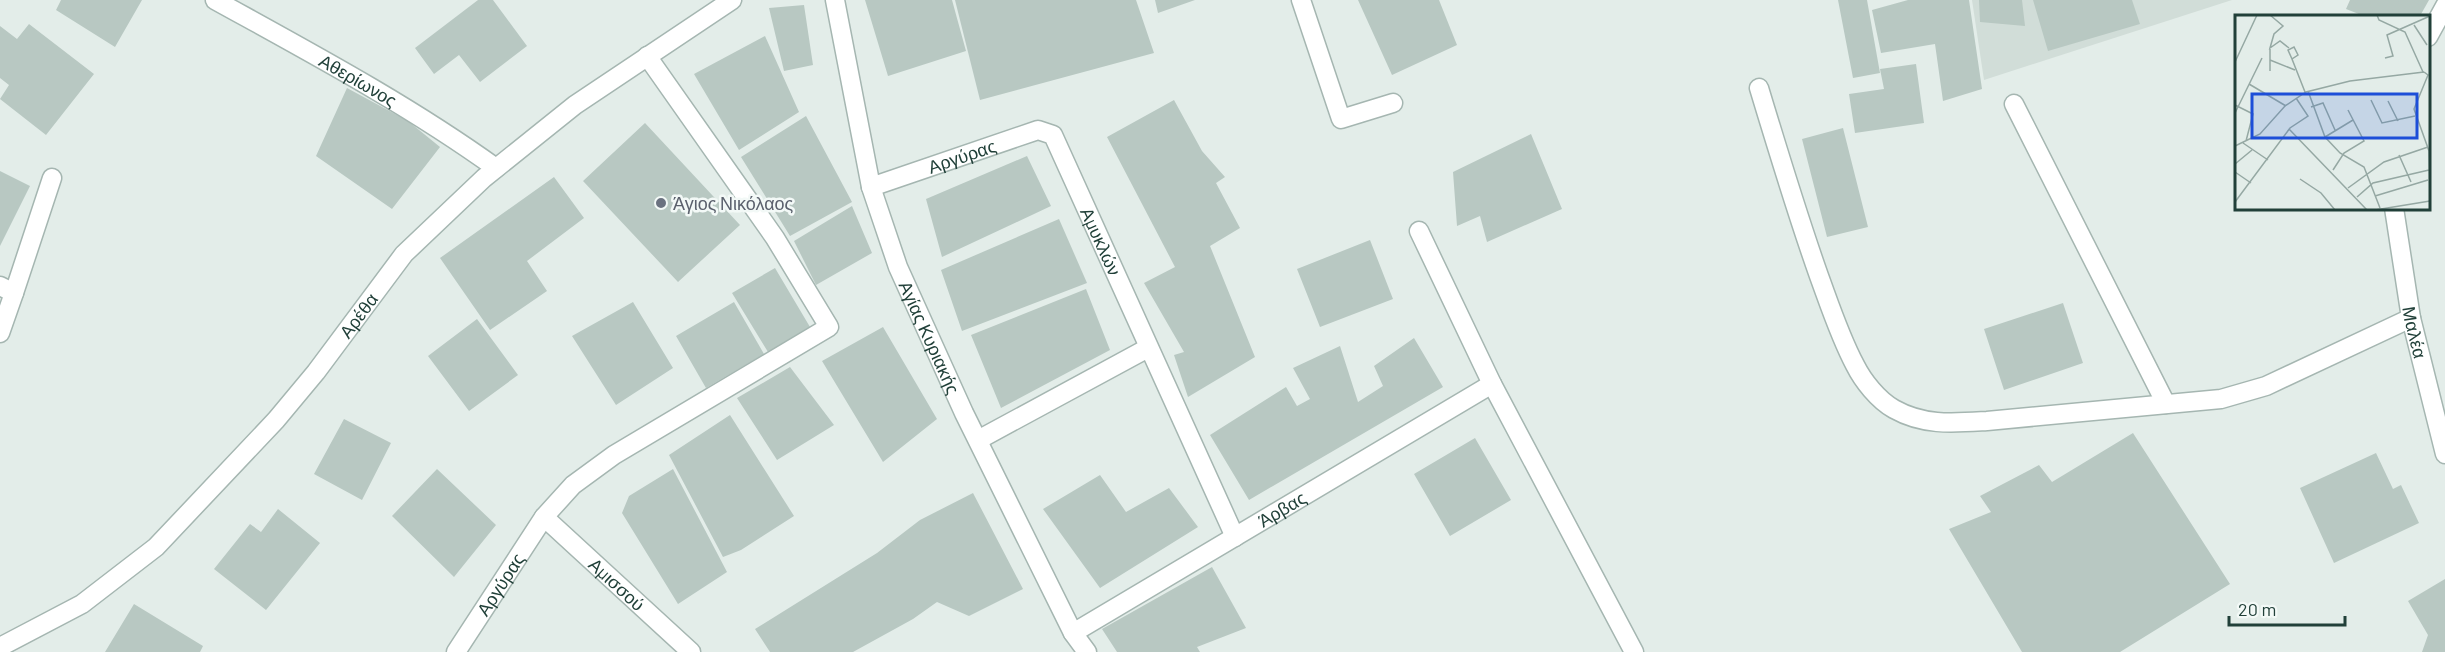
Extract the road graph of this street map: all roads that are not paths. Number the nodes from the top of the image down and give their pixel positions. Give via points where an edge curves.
1 (215, 0) edge
2 (732, 0) edge
3 (836, 0) edge
4 (1301, 0) edge
5 (2445, 6) edge
6 (2430, 33) edge
7 (647, 56) junction
8 (1759, 88) dead end
9 (1393, 103) dead end
10 (2014, 104) dead end
11 (1053, 135) joint
12 (496, 168) junction
13 (52, 178) dead end
14 (871, 187) junction
15 (2394, 210) edge
16 (1419, 231) dead end
17 (7, 290) edge
18 (2411, 318) junction
19 (0, 333) edge
20 (1148, 348) junction
21 (1492, 384) junction
22 (2166, 404) junction
23 (978, 440) junction
24 (2445, 454) edge
25 (544, 517) junction
26 (1234, 537) junction
27 (1073, 633) junction
28 (0, 647) edge
29 (456, 652) edge
30 (690, 652) edge
31 (1087, 652) edge
32 (1634, 652) edge

1 - 12 street, Αθερίωνος via 380,92
2 - 7 street, Αρέθα
3 - 14 street, Αγίας Κυριακής
4 - 9 street via 1341,119
5 - 6 street
7 - 12 street, Αρέθα via 575,105
7 - 25 street, Αργύρας via 775,238 829,327 614,454 573,485
8 - 22 street via 1793,202 1839,330 1855,366 1871,389 1892,408 1921,421 1949,424
10 - 22 street
11 - 14 street, Αργύρας via 1038,130
11 - 20 street, Αμυκλών
12 - 28 street, Αρέθα via 404,254 276,420 156,547 82,604
13 - 17 street
14 - 23 street, Αγίας Κυριακής via 898,267
15 - 18 street, Μαλέα
16 - 21 street
17 - 19 street
18 - 22 street via 2266,386 2221,399
18 - 24 street, Μαλέα
20 - 23 street
20 - 26 street, Αμυκλών
21 - 26 street, Άρβας
21 - 32 street
23 - 27 street, Αγίας Κυριακής
25 - 29 street, Αργύρας
25 - 30 street, Αμισσού
26 - 27 street, Άρβας
27 - 31 street, Αγίας Κυριακής

